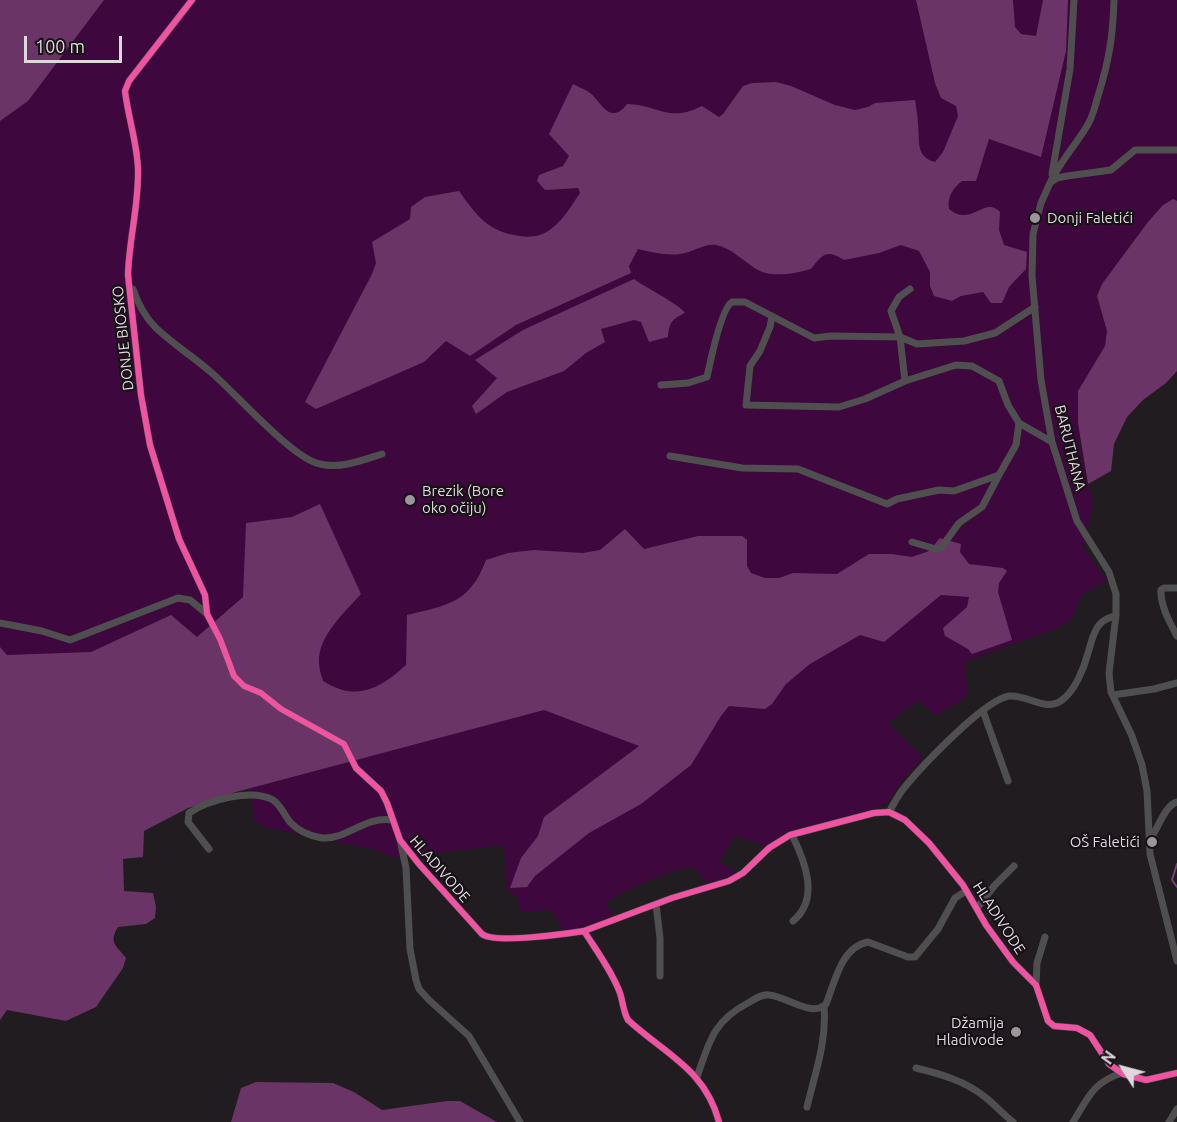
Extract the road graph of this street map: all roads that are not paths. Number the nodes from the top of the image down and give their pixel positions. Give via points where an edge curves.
1 (192, 0) edge
2 (1074, 0) edge
3 (1114, 0) edge
4 (1177, 150) edge
5 (1050, 183) junction
6 (128, 275) junction
7 (910, 289) dead end
8 (1035, 307) junction
9 (772, 316) junction
10 (900, 337) junction
11 (905, 381) junction
12 (661, 385) dead end
13 (1019, 423) junction
14 (1052, 442) junction
15 (382, 454) dead end
16 (670, 456) dead end
17 (999, 475) junction
18 (912, 542) dead end
19 (1177, 588) edge
20 (207, 614) junction
21 (1116, 615) junction
22 (0, 623) edge
23 (1177, 636) edge
24 (1177, 683) edge
25 (1113, 695) junction
26 (982, 712) junction
27 (1008, 781) dead end
28 (1177, 802) edge
29 (890, 812) junction
30 (392, 820) junction
31 (792, 835) junction
32 (400, 840) junction
33 (1149, 841) junction
34 (209, 849) dead end
35 (1014, 866) dead end
36 (966, 891) junction
37 (656, 904) junction
38 (977, 908) junction
39 (793, 921) dead end
40 (584, 931) junction
41 (1045, 938) dead end
42 (1177, 961) edge
43 (660, 976) dead end
44 (1036, 985) junction
45 (824, 1006) junction
46 (916, 1068) dead end
47 (1122, 1073) junction
48 (1177, 1073) edge
49 (697, 1077) junction
50 (807, 1107) dead end
51 (1177, 1110) edge
52 (520, 1122) edge
53 (719, 1122) edge
54 (1013, 1122) edge
55 (1073, 1122) edge
56 (1169, 1122) edge

1 - 6 street, DONJE BIOSKO via 125,91 138,169
2 - 5 street via 1070,69
3 - 5 street via 1113,39 1093,114
4 - 5 street via 1135,150 1111,170 1057,178
5 - 8 street, BARUTHANA via 1033,234
6 - 15 street via 140,308 156,328 304,456 319,464 340,465
6 - 20 street, DONJE BIOSKO via 144,423 179,539 205,595
7 - 10 street via 899,297 891,312
8 - 10 street via 995,333 964,341 917,344
8 - 14 street, BARUTHANA via 1041,380
9 - 10 street via 814,338
9 - 11 street via 760,351 750,366 746,405 839,407
9 - 12 street via 740,300 727,304 707,377
10 - 11 street
11 - 13 street via 956,365 972,366 999,381
13 - 14 street
13 - 17 street via 1016,446
14 - 21 street, BARUTHANA via 1077,521 1113,581
16 - 17 street via 742,468 798,469 887,504 939,490 954,491
17 - 18 street via 982,507 959,523 941,548
19 - 23 street via 1164,588 1161,596
20 - 22 street via 190,600 178,598 70,640
20 - 30 street, HLADIVODE via 238,681 344,744 356,768 381,791
21 - 25 street, BARUTHANA via 1109,673
21 - 26 street via 1097,627 1081,670 1064,699 1045,704 1010,696
24 - 25 street
25 - 33 street, BARUTHANA via 1142,765
26 - 27 street
26 - 29 street via 953,735 914,776
28 - 33 street via 1168,807
29 - 31 street, HLADIVODE
29 - 36 street, HLADIVODE via 905,820 929,843
30 - 32 street, HLADIVODE
30 - 34 street via 372,820 321,838 297,828 273,800 237,795 189,813 188,822
31 - 37 street, HLADIVODE via 778,841 743,873
31 - 39 street via 808,873 803,913
32 - 40 street, HLADIVODE via 486,938
32 - 52 street via 416,980 429,1000 469,1036
33 - 42 street, BARUTHANA
35 - 38 street
36 - 38 street, HLADIVODE
36 - 45 street, HLADIVODE via 955,898 938,929 915,957 868,942 854,948 845,958
37 - 40 street, HLADIVODE
37 - 43 street
38 - 44 street, HLADIVODE via 1013,962
40 - 49 street via 620,993 628,1020
41 - 44 street via 1037,963
44 - 47 street, HLADIVODE via 1048,1021 1090,1035 1109,1064
45 - 49 street via 816,1009 768,995 739,1008 712,1035
45 - 50 street via 822,1053
46 - 54 street via 966,1084
47 - 48 street via 1146,1080
47 - 55 street via 1106,1078 1094,1088
49 - 53 street
51 - 56 street

